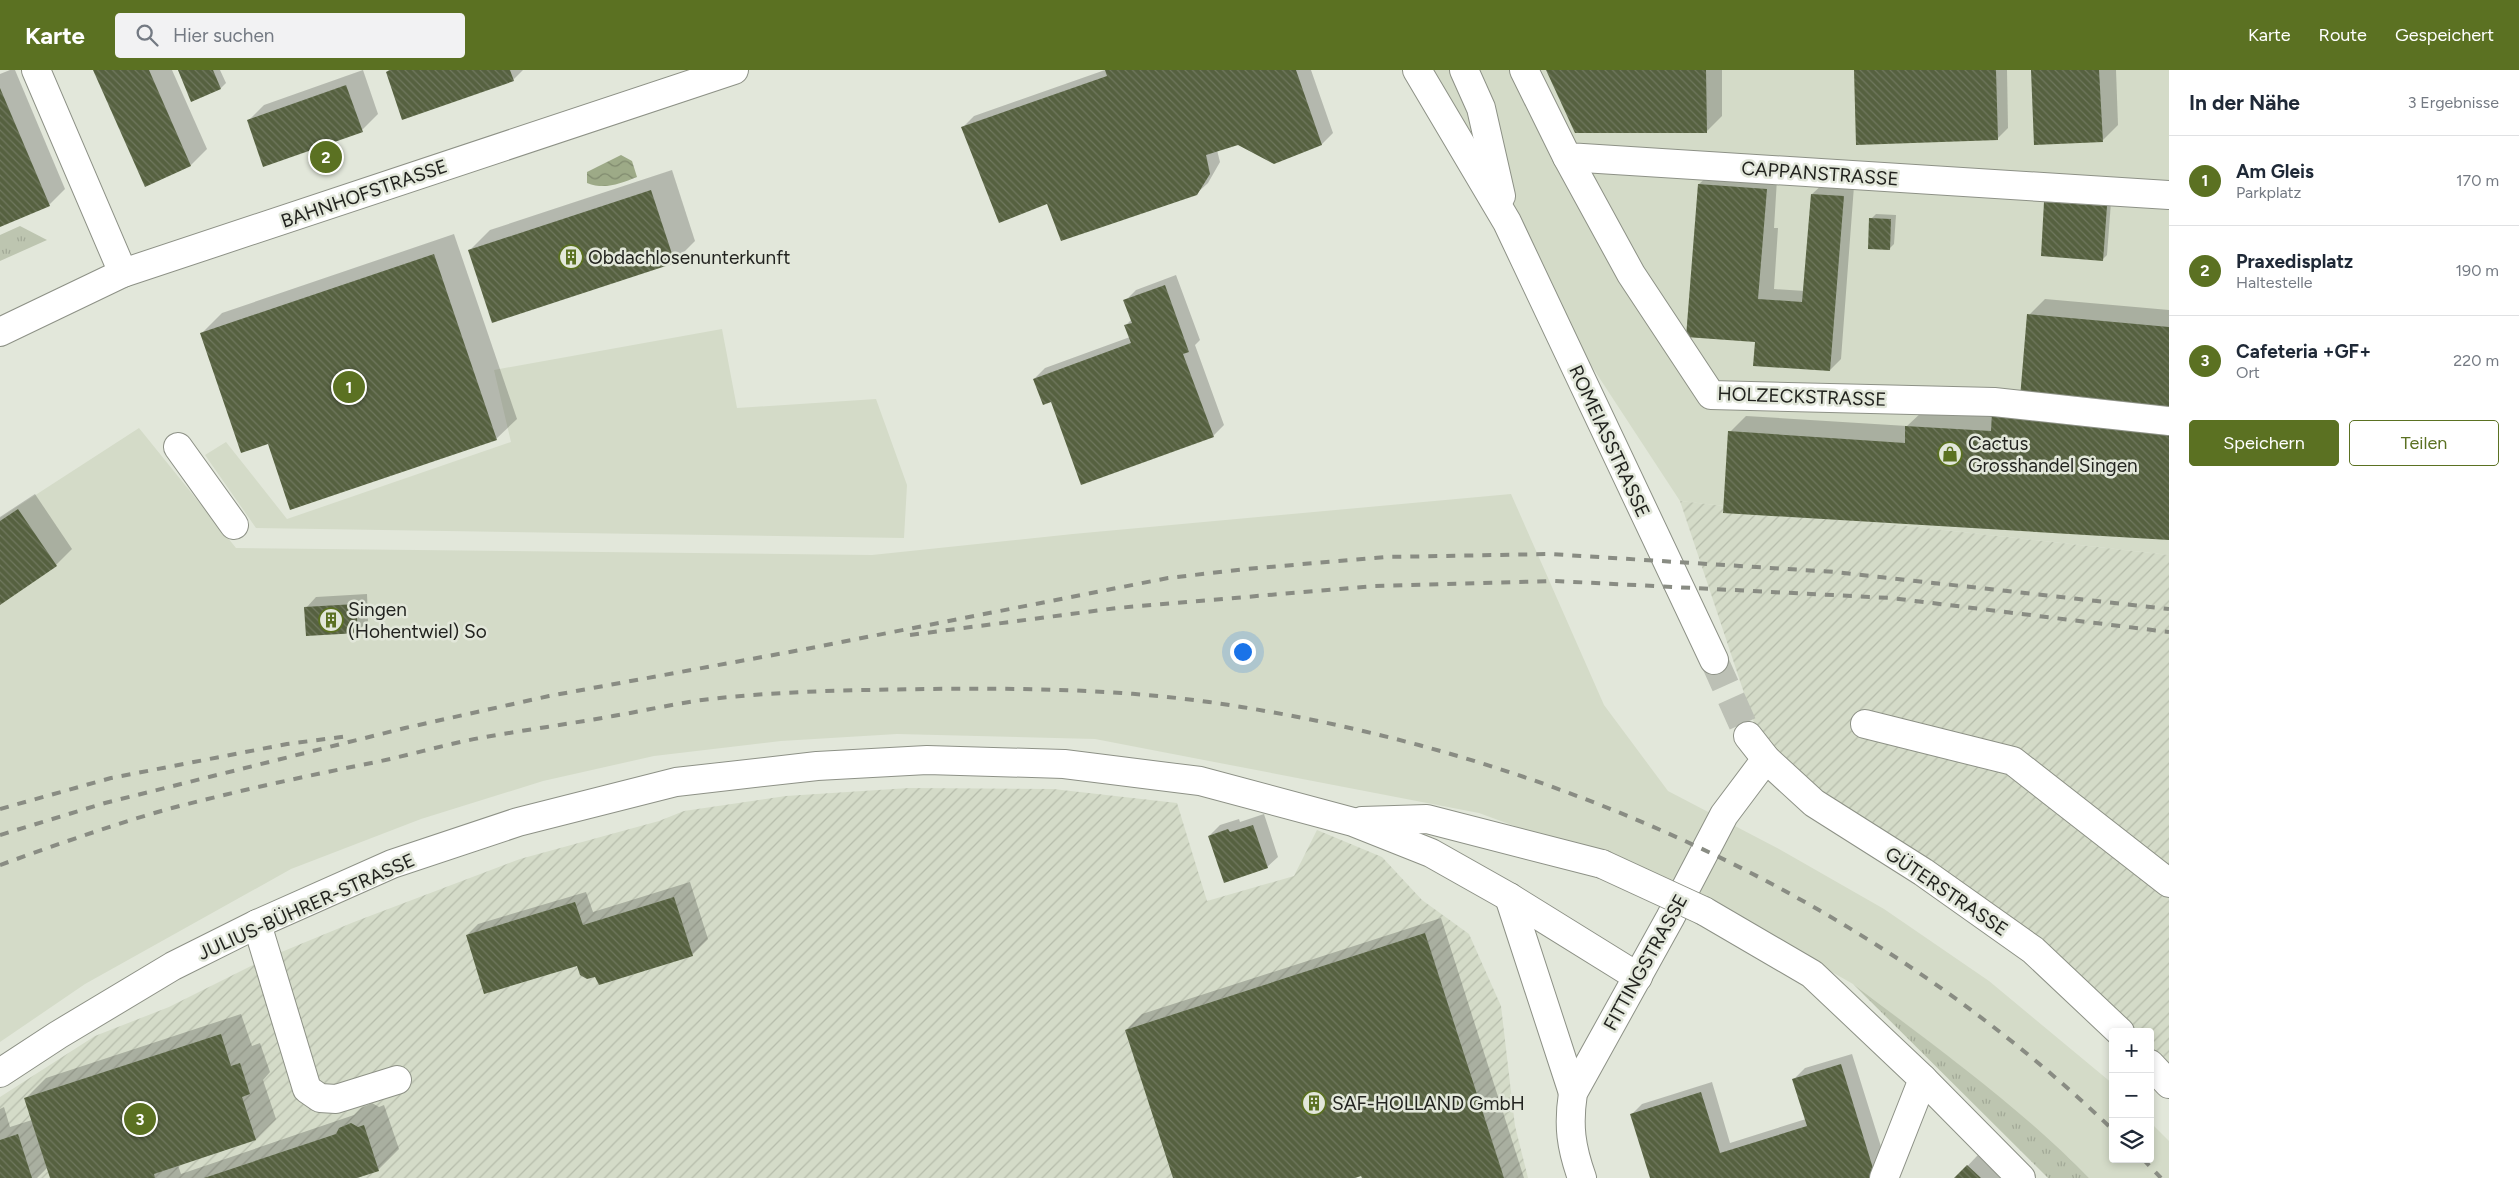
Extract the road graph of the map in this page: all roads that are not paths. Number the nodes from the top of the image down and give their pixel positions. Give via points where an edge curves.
1 (36, 70) edge
2 (734, 70) edge
3 (1417, 70) edge
4 (1464, 70) edge
5 (1524, 70) edge
6 (1567, 156) junction
7 (2169, 195) edge
8 (1507, 222) junction
9 (123, 274) junction
10 (0, 332) edge
11 (2169, 421) edge
12 (178, 447) dead end
13 (234, 525) dead end
14 (1714, 660) tunnel mouth
15 (1865, 724) dead end
16 (1748, 736) tunnel mouth
17 (1766, 759) junction
18 (1353, 822) junction
19 (2169, 883) edge
20 (1509, 897) junction
21 (257, 924) junction
22 (1638, 977) junction
23 (2116, 1028) edge
24 (2154, 1068) edge
25 (0, 1073) edge
26 (1923, 1079) junction
27 (397, 1080) dead end
28 (2169, 1084) edge
29 (1573, 1093) junction
30 (1582, 1178) edge
31 (1884, 1178) edge
32 (2022, 1178) edge

1 - 9 street
2 - 9 street, BAHNHOFSTRASSE
3 - 8 street, ROMEIASSTRASSE
4 - 8 street, ROMEIASSTRASSE via 1481,108
5 - 6 street
6 - 7 street, CAPPANSTRASSE
6 - 11 street, HOLZECKSTRASSE via 1631,274 1711,395 1994,402
8 - 14 street, ROMEIASSTRASSE
9 - 10 street, BAHNHOFSTRASSE
12 - 13 street
15 - 19 street via 2014,761
16 - 17 street
17 - 22 street, FITTINGSTRASSE via 1724,815
17 - 23 street, GÜTERSTRASSE via 1814,802 1923,872 2033,950
18 - 20 street, JULIUS-BÜHRER-STRASSE via 1430,853
18 - 21 street, JULIUS-BÜHRER-STRASSE via 1200,781 1064,764 927,760 817,766 676,782 518,822 392,864
18 - 26 street, bridge via 1427,819 1602,864 1704,911 1812,974
20 - 22 street, JULIUS-BÜHRER-STRASSE
20 - 29 street
21 - 25 street, JULIUS-BÜHRER-STRASSE via 173,966
21 - 27 street via 308,1089 320,1098 336,1099
22 - 29 street, FITTINGSTRASSE
24 - 28 street
26 - 31 street
26 - 32 street
29 - 30 street, FITTINGSTRASSE via 1570,1118 1572,1148

